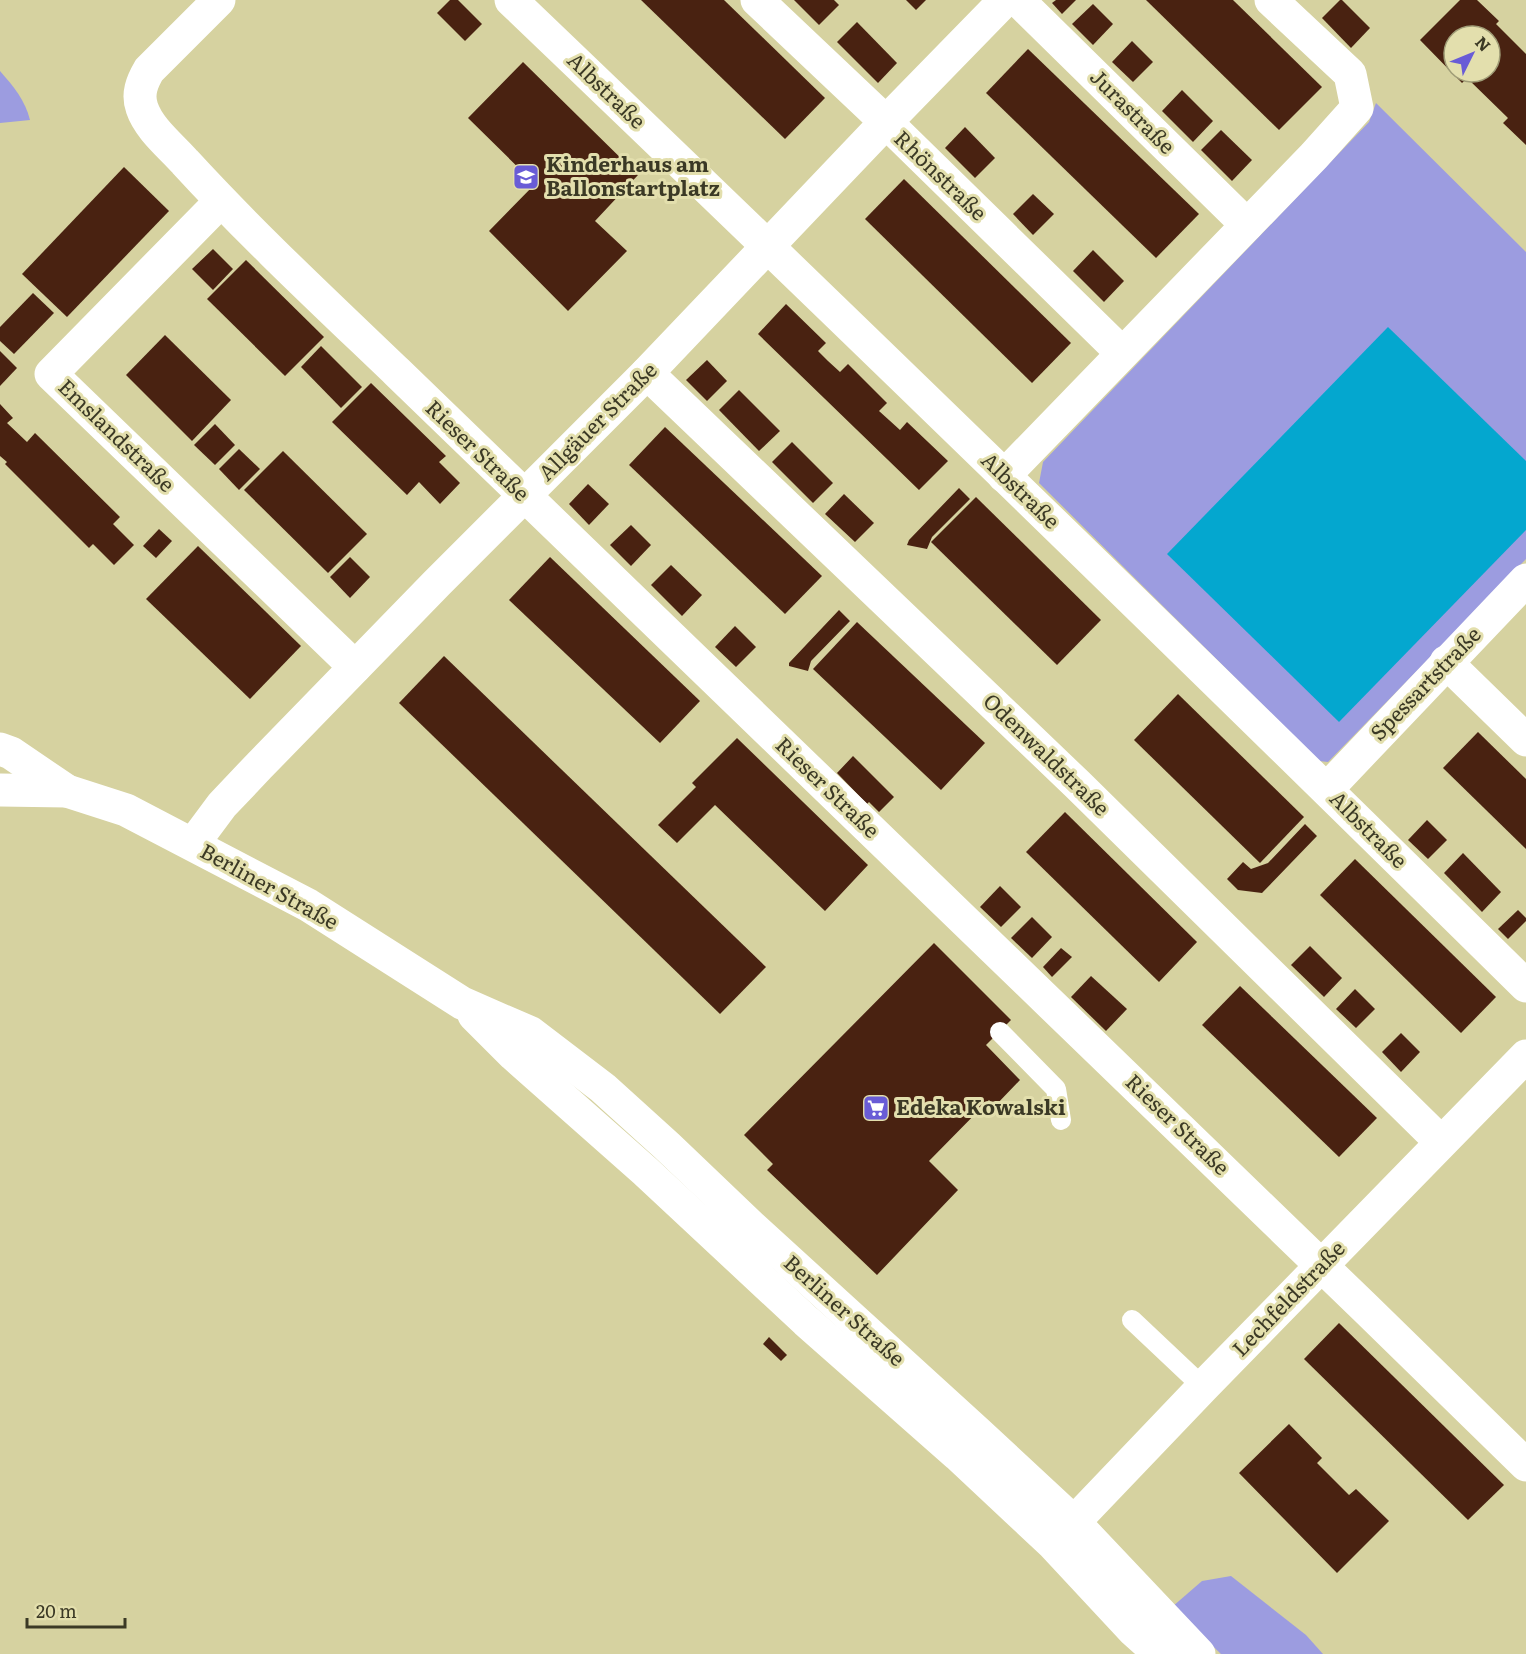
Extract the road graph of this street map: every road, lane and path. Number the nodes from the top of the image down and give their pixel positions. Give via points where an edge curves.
1 (219, 0) edge
2 (511, 0) edge
3 (757, 0) edge
4 (1005, 0) edge
5 (1018, 0) edge
6 (1271, 0) edge
7 (886, 122) junction
8 (221, 201) junction
9 (1247, 225) junction
10 (769, 246) junction
11 (1122, 353) junction
12 (647, 373) junction
13 (1004, 476) junction
14 (524, 497) junction
15 (1526, 580) edge
16 (1446, 662) junction
17 (355, 667) junction
18 (1526, 740) edge
19 (0, 749) edge
20 (1327, 789) junction
21 (0, 790) edge
22 (68, 790) junction
23 (193, 844) junction
24 (1526, 986) edge
25 (1000, 1032) dead end
26 (1526, 1056) edge
27 (1061, 1120) dead end
28 (1441, 1142) junction
29 (1322, 1264) junction
30 (1132, 1320) dead end
31 (1203, 1387) junction
32 (1526, 1465) edge
33 (1064, 1533) junction
34 (1160, 1654) edge
35 (1198, 1654) edge

1 - 8 street, Rieser Straße via 149,70 140,102 150,123
2 - 10 street, Albstraße
3 - 7 street, Rhönstraße
4 - 7 street, Allgäuer Straße
5 - 9 street, Jurastraße
6 - 9 street via 1350,74 1357,108
7 - 10 street, Allgäuer Straße
7 - 11 street, Rhönstraße
8 - 14 street, Rieser Straße
8 - 17 street, Emslandstraße via 51,374
9 - 11 street
10 - 12 street, Allgäuer Straße
10 - 13 street, Albstraße
11 - 13 street
12 - 14 street, Allgäuer Straße
12 - 28 street, Odenwaldstraße via 1077,784
13 - 20 street, Albstraße
14 - 17 street, Allgäuer Straße
14 - 29 street, Rieser Straße
15 - 16 street, Spessartstraße
16 - 18 street
16 - 20 street, Spessartstraße
17 - 23 street, Allgäuer Straße via 222,805
19 - 22 street, Berliner Straße
20 - 24 street, Albstraße
21 - 22 street, Berliner Straße
22 - 23 street, Berliner Straße via 126,810
23 - 33 street, Berliner Straße via 308,905 462,1003 514,1055 958,1455
25 - 27 lane via 1056,1089
26 - 28 street, Lechfeldstraße
28 - 29 street, Lechfeldstraße
29 - 31 street, Lechfeldstraße
29 - 32 street, Rieser Straße
30 - 31 lane
31 - 33 street, Lechfeldstraße
33 - 34 street, Berliner Straße via 1134,1631
33 - 35 street, Berliner Straße

